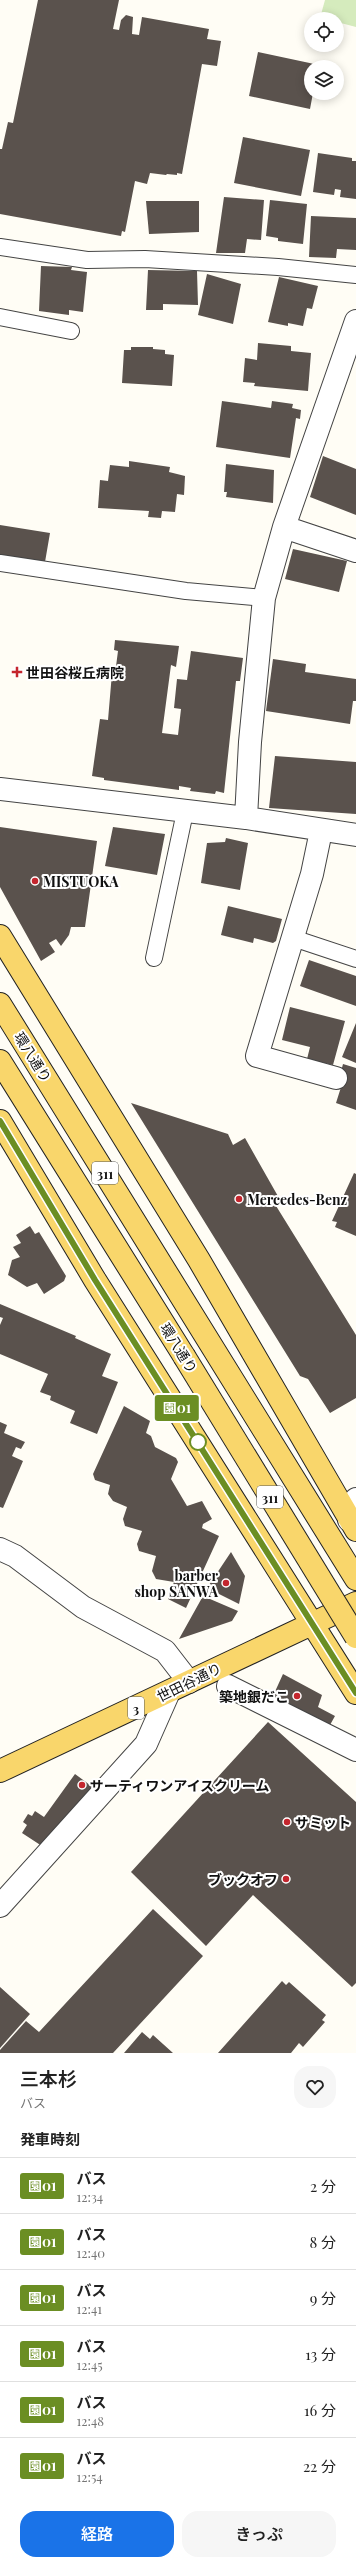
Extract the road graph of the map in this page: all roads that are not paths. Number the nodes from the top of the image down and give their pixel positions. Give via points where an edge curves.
1 (0, 247) edge
2 (356, 275) edge
3 (0, 317) edge
4 (356, 321) edge
5 (71, 331) dead end
6 (284, 527) junction
7 (356, 551) edge
8 (0, 563) edge
9 (264, 598) junction
10 (0, 789) edge
11 (185, 812) junction
12 (246, 818) junction
13 (322, 831) junction
14 (356, 835) edge
15 (0, 936) edge
16 (293, 938) junction
17 (154, 958) dead end
18 (356, 958) edge
19 (0, 1004) edge
20 (0, 1061) edge
21 (336, 1078) dead end
22 (0, 1121) edge
23 (356, 1499) edge
24 (352, 1525) edge
25 (0, 1549) edge
26 (356, 1579) edge
27 (356, 1603) edge
28 (313, 1622) junction
29 (356, 1637) edge
30 (189, 1682) junction
31 (228, 1686) dead end
32 (169, 1692) junction
33 (356, 1693) edge
34 (356, 1750) edge
35 (0, 1770) edge
36 (0, 1906) edge

1 - 2 lane via 87,260 146,259 278,267
3 - 5 lane
4 - 6 street
6 - 7 street
6 - 9 street
8 - 9 lane via 186,591
9 - 12 street via 250,742
10 - 11 street
11 - 12 street
11 - 17 lane
12 - 13 street
13 - 14 street
13 - 16 street
15 - 24 main road via 199,1260
16 - 18 lane
16 - 21 street via 257,1056
19 - 26 main road, 環八通り / 311
20 - 29 main road, 環八通り / 311, bridge
22 - 28 main road via 95,1280
23 - 24 street
25 - 30 street via 15,1556 83,1607 165,1651
27 - 28 main road, 世田谷通り / 3
28 - 30 main road, 世田谷通り / 3
28 - 33 main road
30 - 32 main road, 世田谷通り / 3
31 - 34 street
32 - 35 main road, 世田谷通り / 3
32 - 36 street via 146,1744

